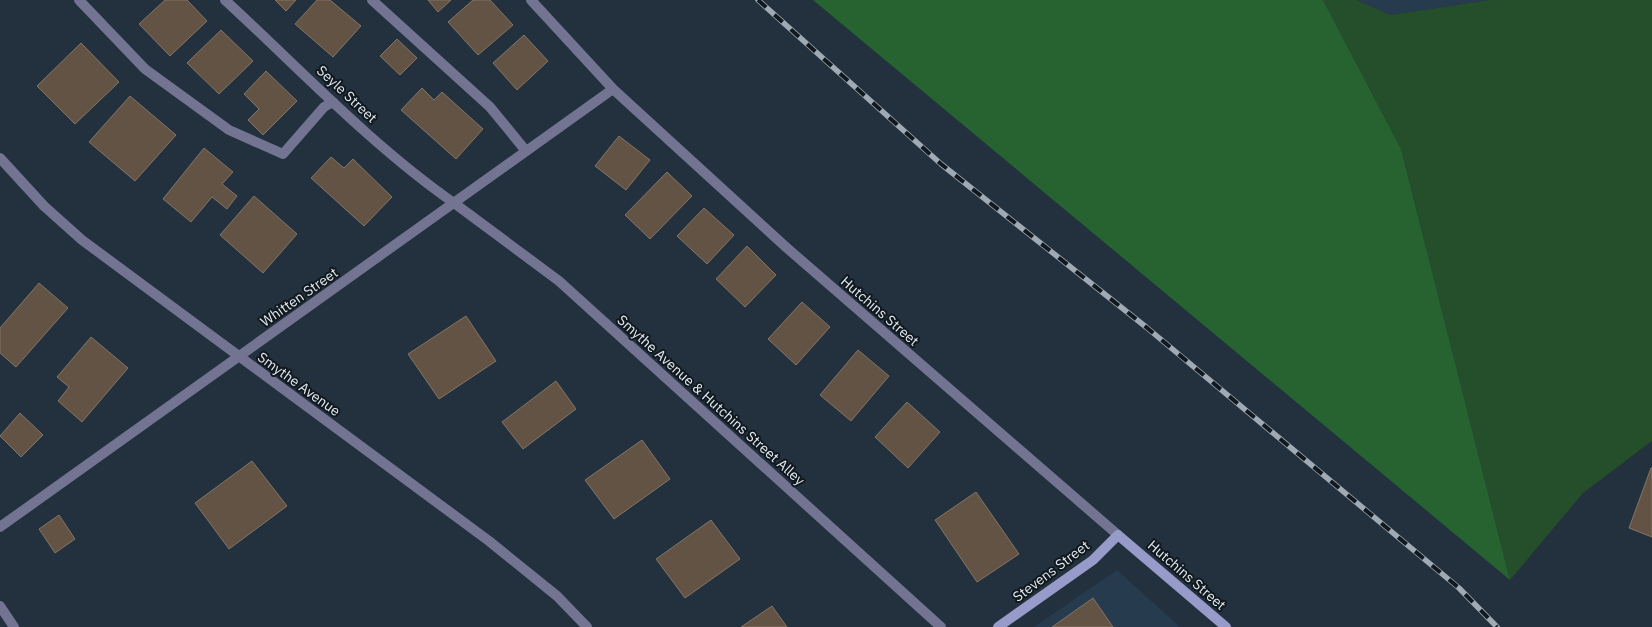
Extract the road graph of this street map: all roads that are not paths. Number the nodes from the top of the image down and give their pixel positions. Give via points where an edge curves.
1 (79, 0) edge
2 (225, 0) edge
3 (372, 0) edge
4 (531, 0) edge
5 (613, 89) junction
6 (333, 102) junction
7 (526, 151) junction
8 (0, 158) edge
9 (454, 203) junction
10 (238, 356) junction
11 (0, 527) edge
12 (1118, 535) junction
13 (0, 606) edge
14 (14, 627) edge
15 (586, 627) edge
16 (941, 627) edge
17 (998, 627) edge
18 (1226, 627) edge

1 - 6 street via 145,69 229,130 283,154 324,107
2 - 6 street, Seyle Street
3 - 7 street via 490,107
4 - 5 street, Hutchins Street
5 - 7 street, Whitten Street
5 - 12 street, Hutchins Street via 787,248
6 - 9 street, Seyle Street
7 - 9 street, Whitten Street
8 - 10 street, Smythe Avenue via 44,206 82,240
9 - 10 street, Whitten Street
9 - 16 street, Smythe Avenue & Hutchins Street Alley via 559,281
10 - 11 street, Whitten Street
10 - 15 street, Smythe Avenue via 489,541 557,596
12 - 17 street, Stevens Street via 1092,560
12 - 18 street, Hutchins Street
13 - 14 street

